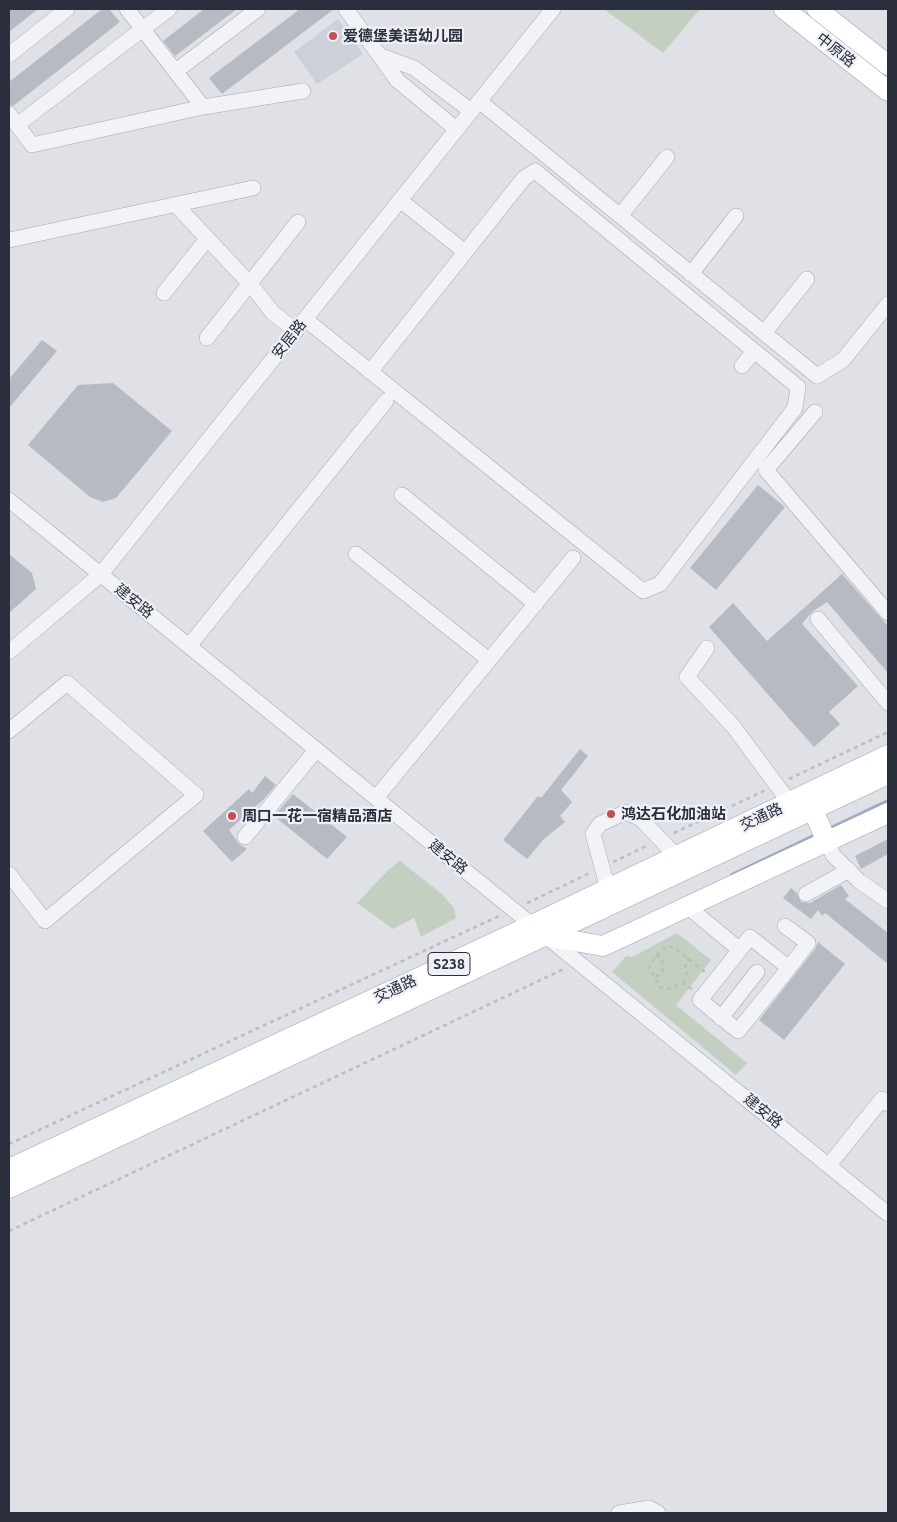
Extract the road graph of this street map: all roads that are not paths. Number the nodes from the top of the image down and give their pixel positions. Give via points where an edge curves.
1 (67, 9) edge
2 (127, 9) edge
3 (169, 9) edge
4 (258, 9) edge
5 (346, 9) edge
6 (553, 9) edge
7 (784, 9) edge
8 (817, 9) edge
9 (143, 29) junction
10 (9, 55) edge
11 (381, 56) junction
12 (888, 65) edge
13 (176, 72) junction
14 (303, 91) dead end
15 (888, 92) edge
16 (475, 106) junction
17 (203, 108) junction
18 (13, 120) edge
19 (456, 129) junction
20 (667, 157) dead end
21 (253, 188) dead end
22 (400, 200) junction
23 (176, 205) junction
24 (620, 216) junction
25 (736, 216) dead end
26 (298, 222) dead end
27 (207, 239) junction
28 (9, 240) edge
29 (465, 252) junction
30 (691, 274) junction
31 (807, 278) dead end
32 (251, 285) junction
33 (164, 293) dead end
34 (888, 304) edge
35 (300, 325) junction
36 (764, 333) junction
37 (208, 338) dead end
38 (754, 351) junction
39 (742, 366) dead end
40 (370, 372) junction
41 (386, 401) dead end
42 (815, 412) dead end
43 (402, 495) dead end
44 (9, 500) edge
45 (356, 554) dead end
46 (573, 558) dead end
47 (101, 574) junction
48 (536, 604) junction
49 (888, 613) edge
50 (818, 618) dead end
51 (189, 646) junction
52 (707, 648) dead end
53 (9, 652) edge
54 (490, 660) junction
55 (888, 703) edge
56 (9, 731) edge
57 (316, 750) junction
58 (888, 755) edge
59 (888, 774) edge
60 (376, 798) junction
61 (790, 803) junction
62 (813, 810) junction
63 (888, 813) edge
64 (245, 837) dead end
65 (827, 842) junction
66 (676, 856) junction
67 (849, 870) junction
68 (9, 874) edge
69 (608, 889) junction
70 (806, 894) dead end
71 (888, 902) edge
72 (691, 905) junction
73 (785, 926) dead end
74 (539, 930) junction
75 (740, 950) junction
76 (789, 968) junction
77 (757, 972) junction
78 (774, 986) junction
79 (721, 1018) junction
80 (886, 1098) edge
81 (829, 1165) junction
82 (9, 1169) edge
83 (9, 1188) edge
84 (888, 1214) edge
85 (619, 1513) edge
86 (658, 1513) edge

1 - 10 street
2 - 9 street
3 - 9 street
4 - 13 street
5 - 11 street
6 - 16 street, 安居路
7 - 15 main road, 中原路
8 - 12 main road, 中原路
9 - 13 street
9 - 18 street
11 - 16 street via 414,68
11 - 19 street via 397,80
13 - 17 street
14 - 17 street
16 - 19 street, 安居路
16 - 24 street
17 - 18 street via 32,145
19 - 22 street, 安居路
20 - 24 street
21 - 23 street
22 - 29 street
22 - 35 street, 安居路
23 - 27 street
23 - 28 street
24 - 30 street
25 - 30 street
26 - 32 street
27 - 32 street
27 - 33 street
29 - 38 street via 524,178 536,171
29 - 40 street
30 - 36 street
31 - 36 street
32 - 35 street via 273,313
32 - 37 street
34 - 36 street via 843,360 817,376
35 - 40 street
35 - 47 street, 安居路
38 - 39 street
38 - 40 street via 798,387 795,408 660,584 644,591
41 - 51 street
42 - 49 street via 766,470
43 - 48 street
44 - 47 street, 建安路
45 - 54 street
46 - 48 street
47 - 51 street, 建安路
47 - 53 street, 安居路
48 - 54 street
50 - 55 street
51 - 57 street, 建安路
52 - 61 street via 687,677 732,726
54 - 60 street
56 - 68 street via 68,682 196,795 45,920
57 - 60 street, 建安路
57 - 64 street
58 - 61 main road, 交通路 / S238
59 - 62 main road, 交通路 / S238
60 - 74 street, 建安路
61 - 66 main road, 交通路 / S238
62 - 65 main road
62 - 74 main road, 交通路 / S238
63 - 65 main road
65 - 67 street via 833,855
65 - 72 main road
66 - 69 main road, 交通路 / S238
66 - 69 street via 641,818 626,812 600,824 594,834
67 - 70 street
67 - 71 street
69 - 74 main road, 交通路 / S238
72 - 74 main road via 603,946
72 - 75 street
73 - 76 street via 808,944
74 - 81 street, 建安路
74 - 82 main road, 交通路 / S238
74 - 83 main road, 交通路 / S238
75 - 76 street via 750,937
75 - 77 street
75 - 79 street via 700,1000
76 - 78 street
77 - 78 street
77 - 79 street
78 - 79 street via 738,1031
80 - 81 street
81 - 84 street, 建安路
85 - 86 street via 649,1508

